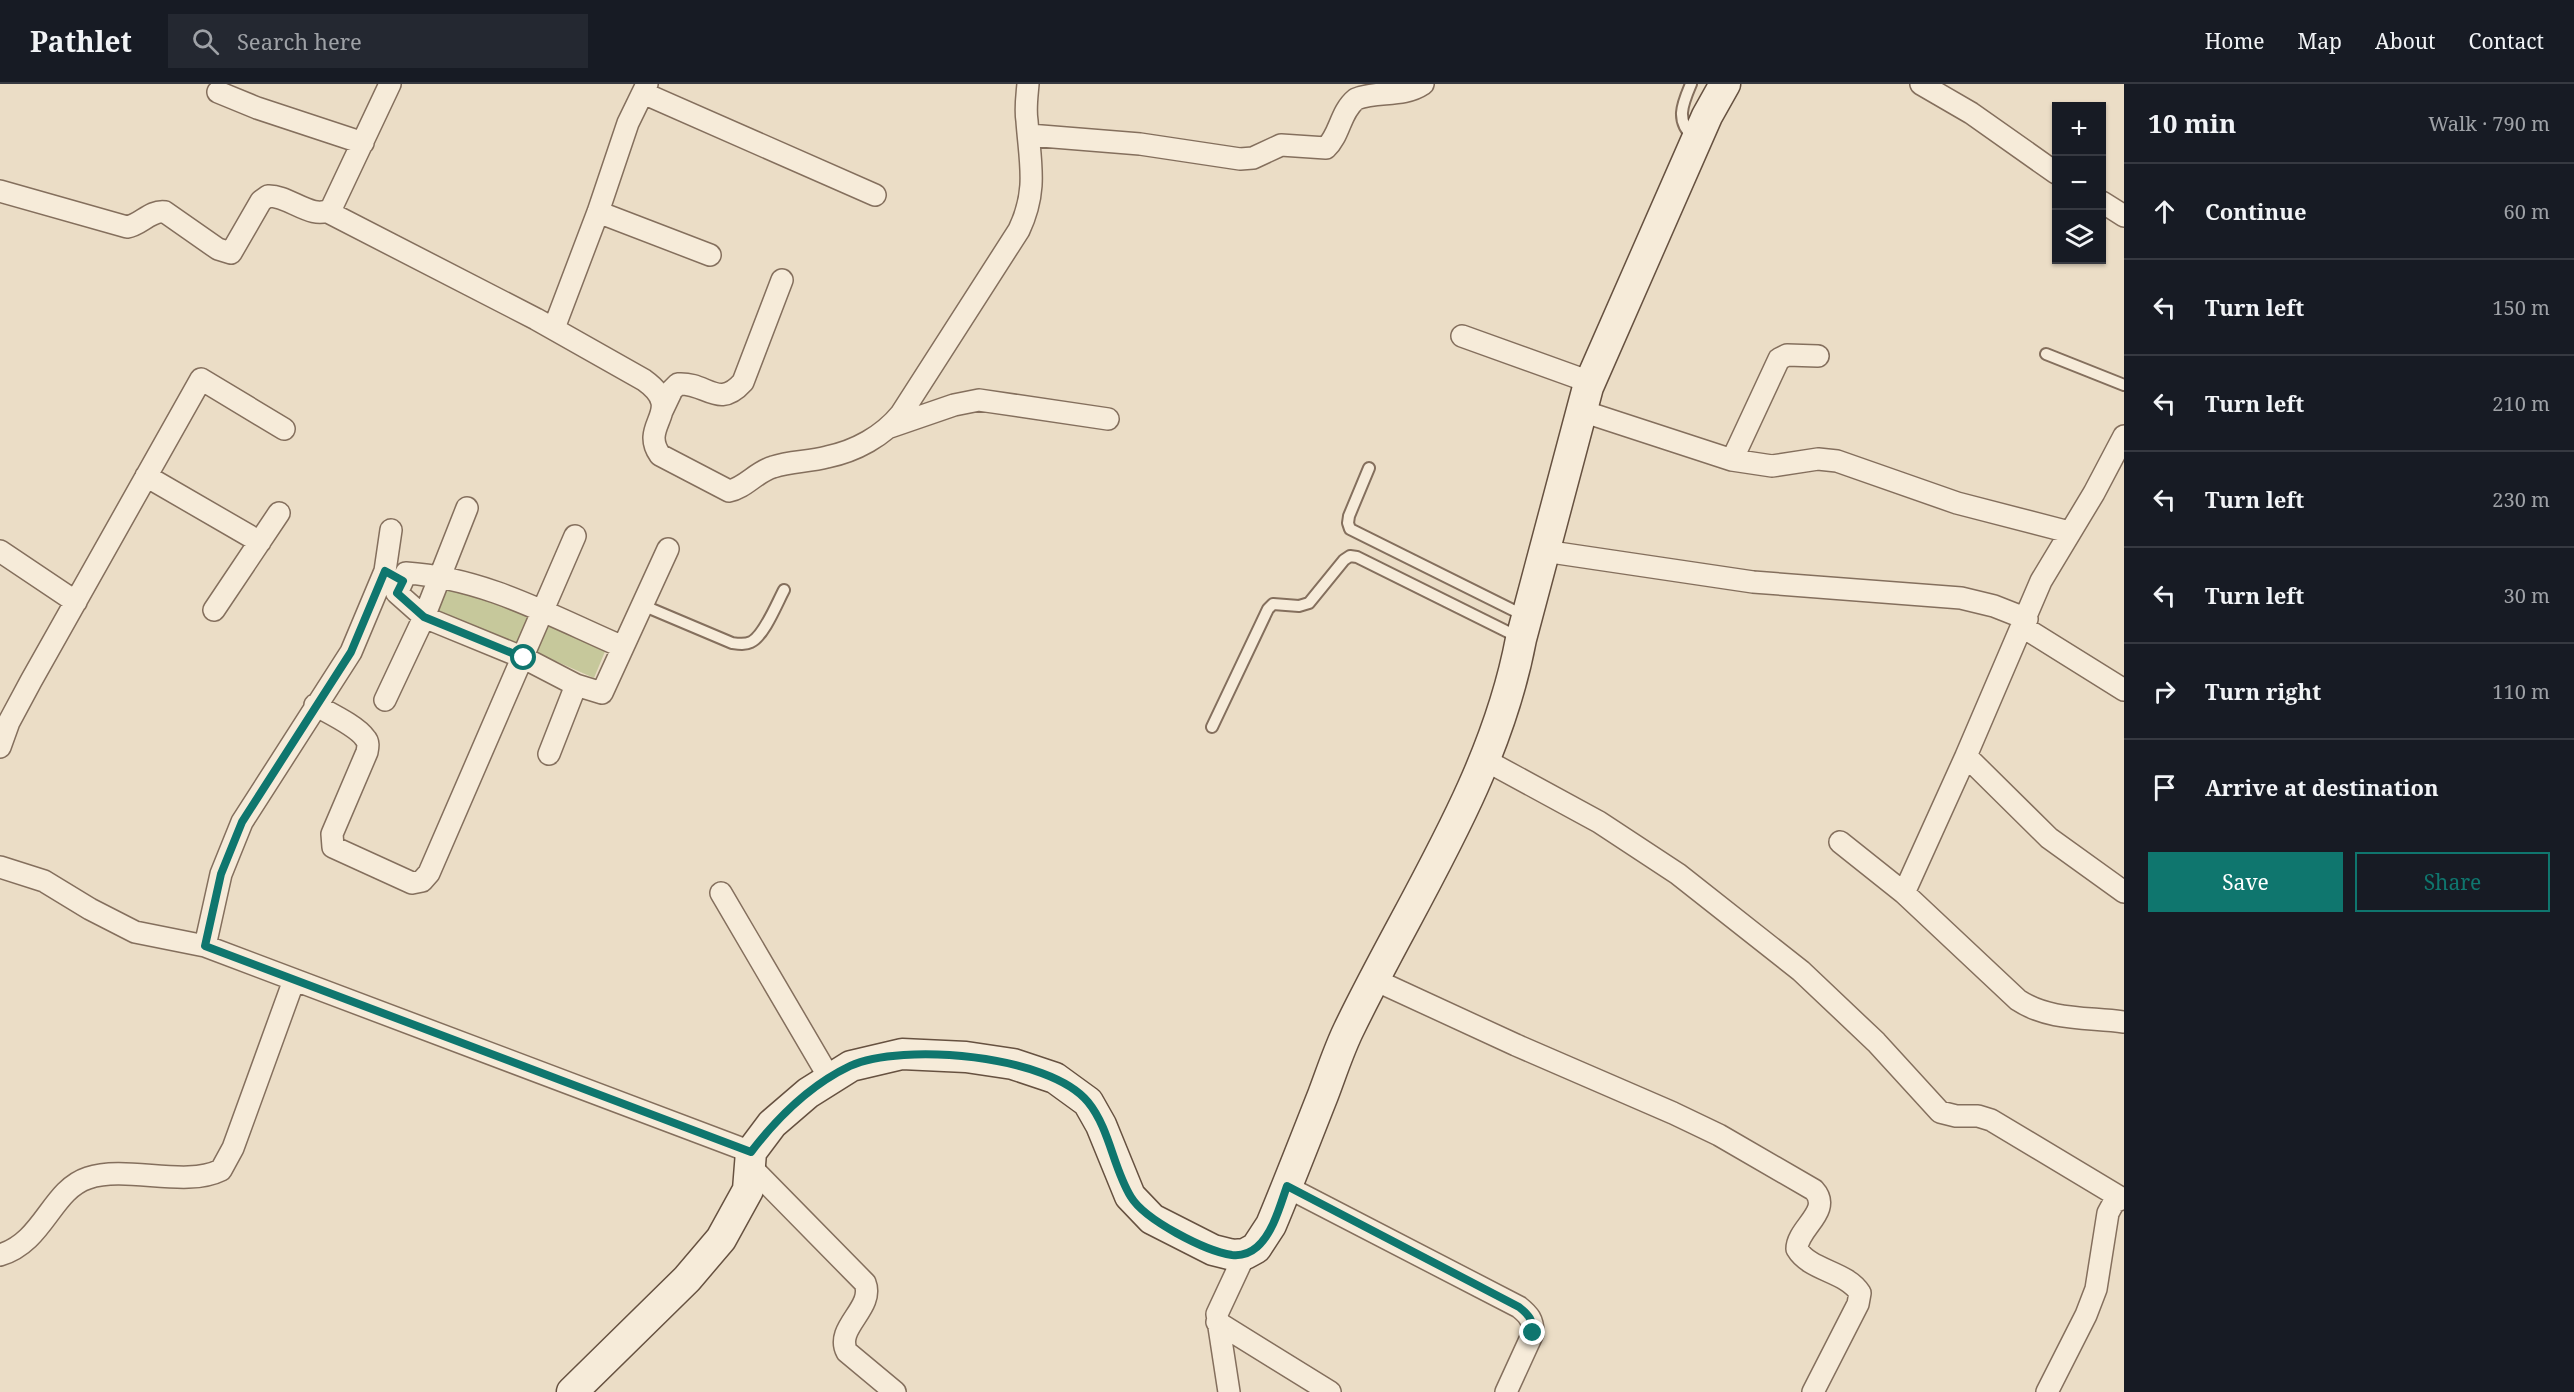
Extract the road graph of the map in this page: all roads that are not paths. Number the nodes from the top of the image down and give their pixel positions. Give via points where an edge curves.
1 (390, 84) edge
2 (1028, 84) edge
3 (1422, 84) edge
4 (1691, 84) edge
5 (1725, 84) edge
6 (1921, 84) edge
7 (645, 89) edge
8 (218, 92) dead end
9 (1029, 135) junction
10 (1696, 141) junction
11 (363, 143) junction
12 (2052, 170) edge
13 (0, 191) edge
14 (875, 195) dead end
15 (2106, 205) edge
16 (328, 212) junction
17 (598, 212) junction
18 (2124, 216) edge
19 (710, 255) dead end
20 (782, 280) dead end
21 (554, 328) junction
22 (1462, 336) dead end
23 (2046, 354) dead end
24 (1818, 357) dead end
25 (1590, 382) junction
26 (2124, 385) edge
27 (662, 411) junction
28 (1582, 411) junction
29 (1108, 419) dead end
30 (890, 427) junction
31 (284, 429) dead end
32 (2124, 436) edge
33 (1732, 460) junction
34 (1368, 468) dead end
35 (146, 476) junction
36 (467, 508) dead end
37 (279, 513) dead end
38 (391, 530) dead end
39 (2069, 532) junction
40 (575, 536) dead end
41 (260, 542) junction
42 (668, 549) dead end
43 (0, 551) edge
44 (1544, 551) junction
45 (440, 575) junction
46 (394, 576) junction
47 (784, 590) dead end
48 (76, 602) junction
49 (642, 605) junction
50 (214, 610) dead end
51 (543, 612) junction
52 (424, 617) junction
53 (2025, 623) junction
54 (1524, 628) junction
55 (623, 647) junction
56 (524, 658) junction
57 (576, 685) junction
58 (2124, 690) edge
59 (385, 700) dead end
60 (315, 705) junction
61 (1212, 727) dead end
62 (0, 747) edge
63 (549, 754) dead end
64 (1966, 756) junction
65 (1485, 760) junction
66 (1840, 842) dead end
67 (0, 867) edge
68 (2124, 892) edge
69 (722, 893) dead end
70 (1904, 893) junction
71 (205, 946) junction
72 (294, 980) junction
73 (1375, 980) junction
74 (2124, 1022) edge
75 (830, 1078) junction
76 (751, 1159) junction
77 (1287, 1186) junction
78 (2122, 1198) edge
79 (1245, 1254) junction
80 (0, 1255) edge
81 (1217, 1322) junction
82 (572, 1392) edge
83 (895, 1392) edge
84 (1228, 1392) edge
85 (1330, 1392) edge
86 (1506, 1392) edge
87 (1813, 1392) edge
88 (2047, 1392) edge

1 - 11 street
2 - 9 street
3 - 9 street via 1402,93 1356,99 1343,114 1326,148 1281,145 1248,159 1140,144
4 - 10 lane via 1681,115 1686,132
5 - 10 street
6 - 12 street via 1971,113
7 - 14 street
7 - 17 street via 628,123
8 - 11 street
9 - 30 street via 1033,186 1019,230
10 - 25 street
11 - 16 street
13 - 16 street via 127,227 157,211 165,212 226,253 233,252 261,201 268,196 319,213
15 - 18 street
16 - 21 street
17 - 19 street
17 - 21 street
20 - 27 street via 743,382 733,393 722,395 678,384
21 - 27 street via 653,387 662,402
22 - 25 street
23 - 26 lane
24 - 33 street via 1792,354 1779,359
25 - 28 street
27 - 30 street via 652,438 660,455 729,491 737,490 760,472 838,454 870,441
28 - 33 street
28 - 44 street
29 - 30 street via 979,400
31 - 35 street via 201,379
32 - 39 street
33 - 39 street via 1772,466 1818,459 1837,461 1957,503
34 - 54 lane via 1349,516 1350,529
35 - 41 street
35 - 48 street
36 - 45 street
37 - 41 street
38 - 46 street
39 - 53 street via 2041,581
40 - 51 street
41 - 50 street
42 - 49 street
43 - 48 street
44 - 53 street via 1753,582 1961,598 1994,606
44 - 54 street
45 - 46 street
45 - 51 street via 498,591
45 - 52 street
46 - 52 street via 397,593
46 - 60 street via 351,652
47 - 49 lane via 761,633 750,643 742,644
48 - 62 street via 9,722
49 - 55 street
51 - 55 street
51 - 56 street
52 - 56 street
52 - 59 street
53 - 58 street
53 - 64 street
54 - 61 lane via 1350,556 1309,603 1272,604
54 - 65 street via 1513,678
55 - 57 street via 602,693
56 - 57 street
56 - 60 street via 429,873 418,883 333,847 332,834 368,744 357,731
57 - 63 street
60 - 71 street via 242,822 221,874
64 - 68 street via 2049,838
64 - 70 street
65 - 73 street via 1430,877
65 - 78 street via 1599,822 1678,874 1801,972 1876,1042 1940,1112 1991,1120
66 - 70 street
67 - 71 street via 44,880 135,932
69 - 75 street
70 - 74 street via 2031,1008 2055,1016
71 - 72 street
72 - 76 street
72 - 80 street via 233,1148 221,1170 201,1176 90,1177 71,1188 21,1246
73 - 77 street via 1347,1033
73 - 87 street via 1719,1135 1814,1190 1819,1198 1818,1210 1797,1249 1803,1257 1853,1285 1860,1293
75 - 76 street via 772,1124
75 - 79 street via 850,1066 902,1054 1013,1064 1055,1078 1088,1102 1140,1208 1152,1219 1213,1250
76 - 82 street via 748,1190 721,1239 687,1280
76 - 83 street via 865,1283 866,1298 846,1333 845,1348
77 - 79 street via 1263,1241
77 - 86 street via 1529,1315 1533,1333
78 - 88 street via 2114,1202 2108,1213 2096,1289 2086,1315
79 - 81 street via 1219,1308
81 - 84 street
81 - 85 street

